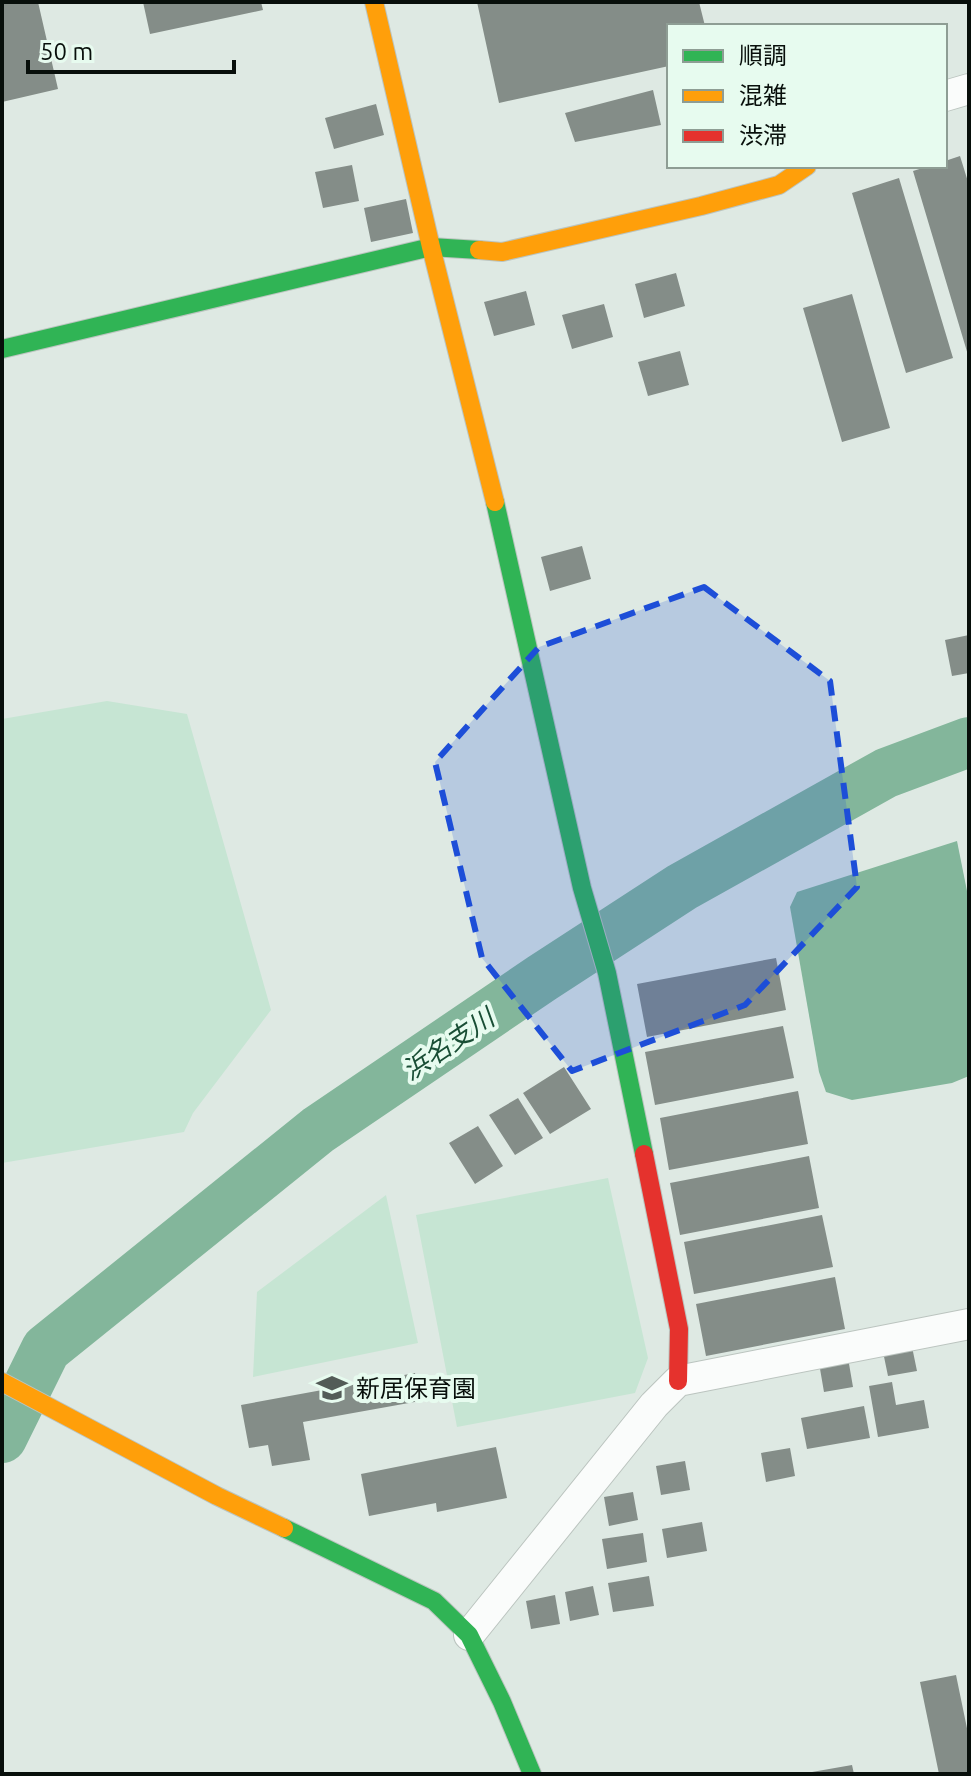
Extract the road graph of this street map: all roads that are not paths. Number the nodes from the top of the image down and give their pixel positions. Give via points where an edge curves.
1 (374, 2) edge
2 (969, 89) edge
3 (947, 95) edge
4 (804, 168) edge
5 (431, 247) junction
6 (2, 349) edge
7 (969, 1324) edge
8 (678, 1381) junction
9 (2, 1382) edge
10 (469, 1635) junction
11 (532, 1774) edge

1 - 5 street
2 - 3 street
4 - 5 street via 779,185 502,252
5 - 6 street
5 - 8 street via 515,582 582,888 607,973 679,1329
7 - 8 street
8 - 10 street
9 - 10 street via 217,1496 434,1601
10 - 11 street

